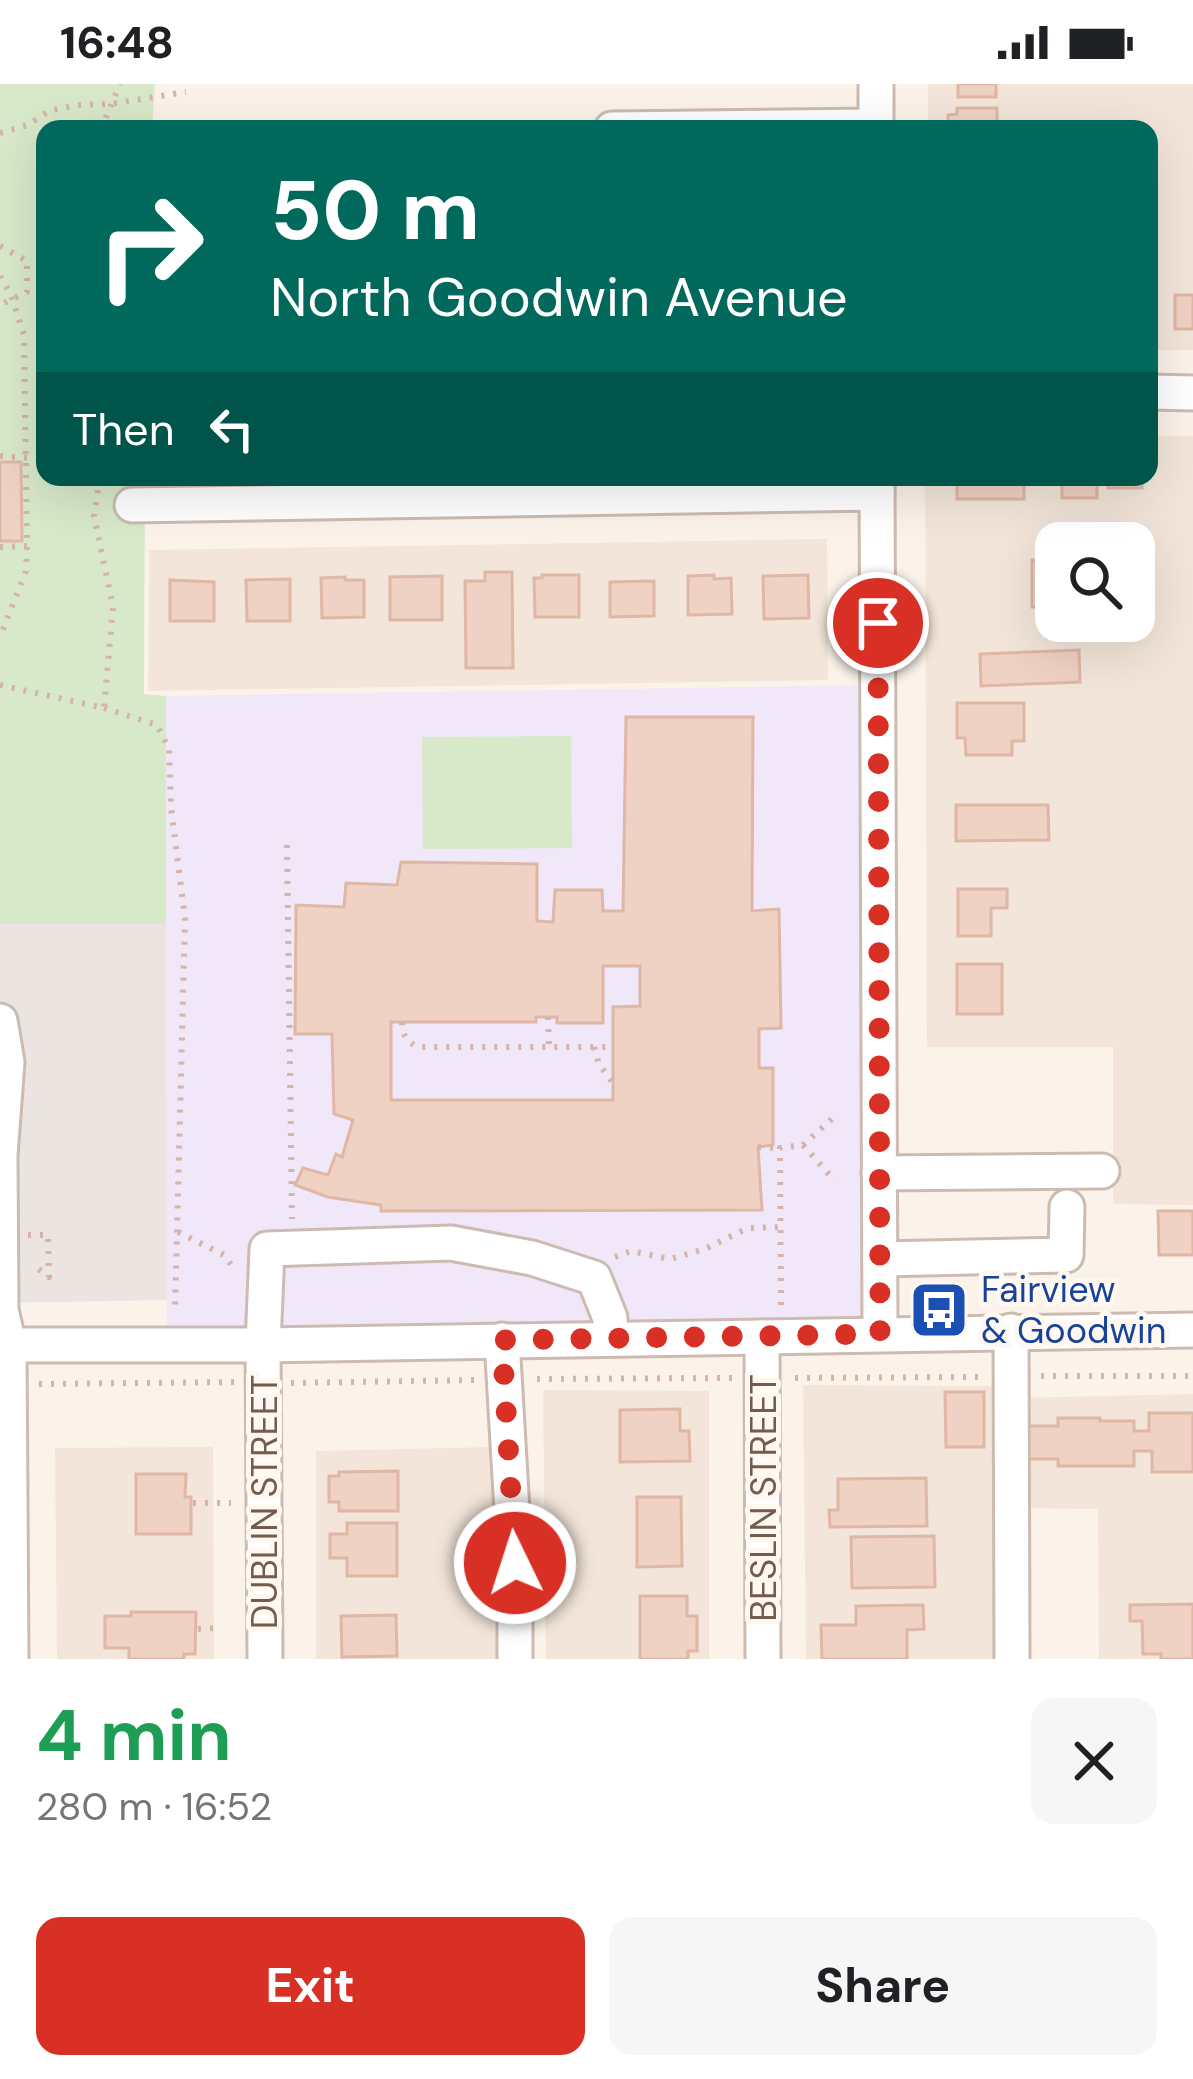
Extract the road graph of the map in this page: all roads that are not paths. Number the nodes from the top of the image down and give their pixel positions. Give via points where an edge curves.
1 (876, 84) edge
2 (876, 120) edge
3 (1158, 392) edge
4 (1193, 393) edge
5 (840, 486) edge
6 (877, 486) edge
7 (132, 505) dead end
8 (0, 1021) edge
9 (0, 1155) edge
10 (1102, 1171) dead end
11 (879, 1173) junction
12 (1067, 1207) dead end
13 (880, 1259) junction
14 (1193, 1330) edge
15 (1011, 1331) junction
16 (880, 1334) junction
17 (762, 1337) junction
18 (611, 1339) junction
19 (502, 1340) junction
20 (4, 1345) edge
21 (263, 1345) junction
22 (10, 1659) edge
23 (265, 1659) edge
24 (515, 1659) edge
25 (764, 1659) edge
26 (1012, 1659) edge

1 - 2 street
3 - 4 street
5 - 7 street
6 - 11 street
8 - 9 street via 7,1062
9 - 20 street
10 - 11 street
11 - 13 street
12 - 13 street via 1066,1256
13 - 16 street
14 - 15 street
15 - 16 street
15 - 26 street
16 - 17 street
17 - 18 street
17 - 25 street, BESLIN STREET
18 - 19 street
18 - 21 street, DUBLIN STREET via 594,1278 451,1243 267,1249
19 - 21 street
19 - 24 street
20 - 21 street
20 - 22 street
21 - 23 street, DUBLIN STREET

